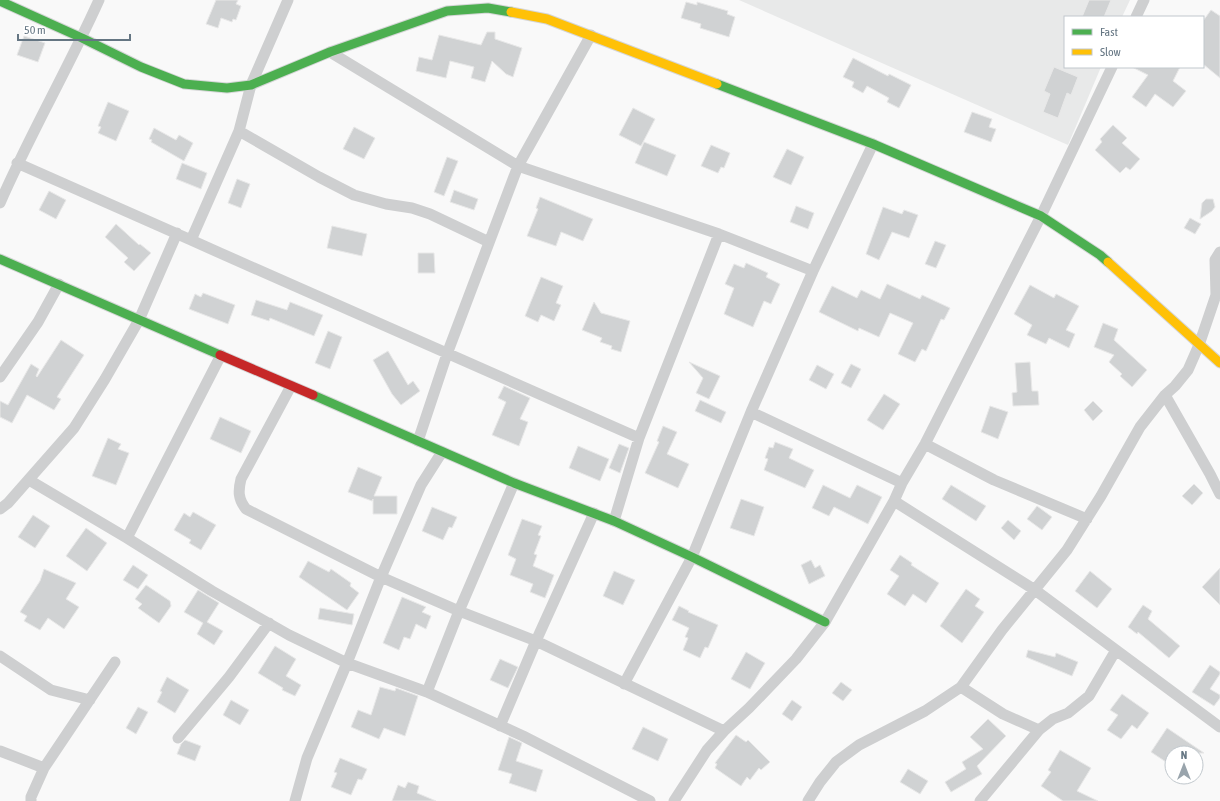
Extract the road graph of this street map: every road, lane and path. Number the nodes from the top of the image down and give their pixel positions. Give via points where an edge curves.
1 (99, 0) edge
2 (288, 0) edge
3 (1144, 0) edge
4 (0, 1) edge
5 (487, 4) edge
6 (1136, 16) edge
7 (591, 34) junction
8 (82, 38) junction
9 (330, 52) junction
10 (1112, 68) edge
11 (251, 86) junction
12 (239, 131) junction
13 (873, 144) junction
14 (17, 164) junction
15 (518, 166) junction
16 (0, 202) edge
17 (1041, 216) junction
18 (176, 233) junction
19 (719, 234) junction
20 (192, 240) junction
21 (489, 242) junction
22 (1220, 252) edge
23 (0, 259) edge
24 (813, 271) junction
25 (59, 284) junction
26 (1218, 294) edge
27 (139, 320) junction
28 (1199, 345) junction
29 (447, 354) junction
30 (221, 355) junction
31 (1220, 363) edge
32 (0, 378) edge
33 (291, 386) junction
34 (1165, 395) junction
35 (751, 412) junction
36 (639, 438) junction
37 (418, 441) junction
38 (925, 444) junction
39 (442, 452) junction
40 (29, 480) junction
41 (514, 482) junction
42 (902, 482) junction
43 (1220, 494) edge
44 (894, 501) junction
45 (0, 509) edge
46 (594, 513) junction
47 (1087, 519) junction
48 (614, 521) junction
49 (127, 538) junction
50 (692, 557) junction
51 (382, 577) junction
52 (1034, 590) junction
53 (459, 612) junction
54 (825, 622) junction
55 (269, 623) junction
56 (536, 641) junction
57 (1116, 650) junction
58 (0, 656) edge
59 (115, 662) dead end
60 (347, 663) junction
61 (624, 684) junction
62 (961, 687) junction
63 (427, 692) junction
64 (90, 700) junction
65 (500, 726) junction
66 (1220, 727) edge
67 (1039, 730) junction
68 (724, 731) junction
69 (178, 738) dead end
70 (0, 751) edge
71 (44, 768) junction
72 (31, 801) edge
73 (295, 801) edge
74 (650, 801) edge
75 (674, 801) edge
76 (808, 801) edge
77 (980, 801) edge

1 - 8 street
2 - 11 street
3 - 6 street
4 - 8 street
5 - 7 street via 547,19
5 - 9 street via 446,11
7 - 13 street
7 - 15 street
8 - 11 street via 141,67 184,84 227,88
8 - 14 street
9 - 11 street
9 - 15 street
10 - 17 street
11 - 12 street
12 - 20 street
12 - 21 street via 354,194 430,214
13 - 17 street
13 - 24 street
14 - 16 street
14 - 18 street
15 - 19 street
15 - 21 street
17 - 28 street via 1100,255
17 - 38 street
18 - 20 street
18 - 27 street
19 - 24 street
19 - 36 street
20 - 29 street
21 - 29 street
22 - 26 street via 1214,260
23 - 25 street
24 - 35 street
25 - 27 street
25 - 32 street via 38,322
26 - 28 street
27 - 30 street
27 - 40 street via 74,428
28 - 31 street
28 - 34 street via 1188,370
29 - 36 street
29 - 37 street
30 - 33 street
30 - 49 street
33 - 37 street
33 - 51 street via 241,479 241,503 246,509
34 - 43 street
34 - 47 street via 1140,427
35 - 42 street
35 - 50 street
36 - 48 street
37 - 39 street
38 - 42 street
38 - 47 street via 994,480
39 - 41 street
39 - 51 street via 421,485
40 - 45 street
40 - 49 street
41 - 46 street
41 - 53 street
42 - 44 street
44 - 52 street
44 - 54 street
46 - 48 street
46 - 56 street
47 - 52 street via 1067,550
48 - 50 street
49 - 55 street
50 - 54 street
50 - 61 street
51 - 53 street
51 - 60 street
52 - 57 street
52 - 62 street
53 - 56 street
53 - 63 street
54 - 68 street via 796,659
55 - 60 street
55 - 69 street via 229,677
56 - 61 street
56 - 65 street
57 - 66 street
57 - 67 street via 1089,696 1068,713 1053,719
58 - 64 street via 51,690
59 - 64 street
60 - 63 street
60 - 73 street via 307,758
61 - 68 street
62 - 67 street via 1003,714
62 - 76 street via 925,711 859,745 836,762
63 - 65 street
64 - 71 street
65 - 74 street
67 - 77 street
68 - 75 street via 707,750
70 - 71 street
71 - 72 street

